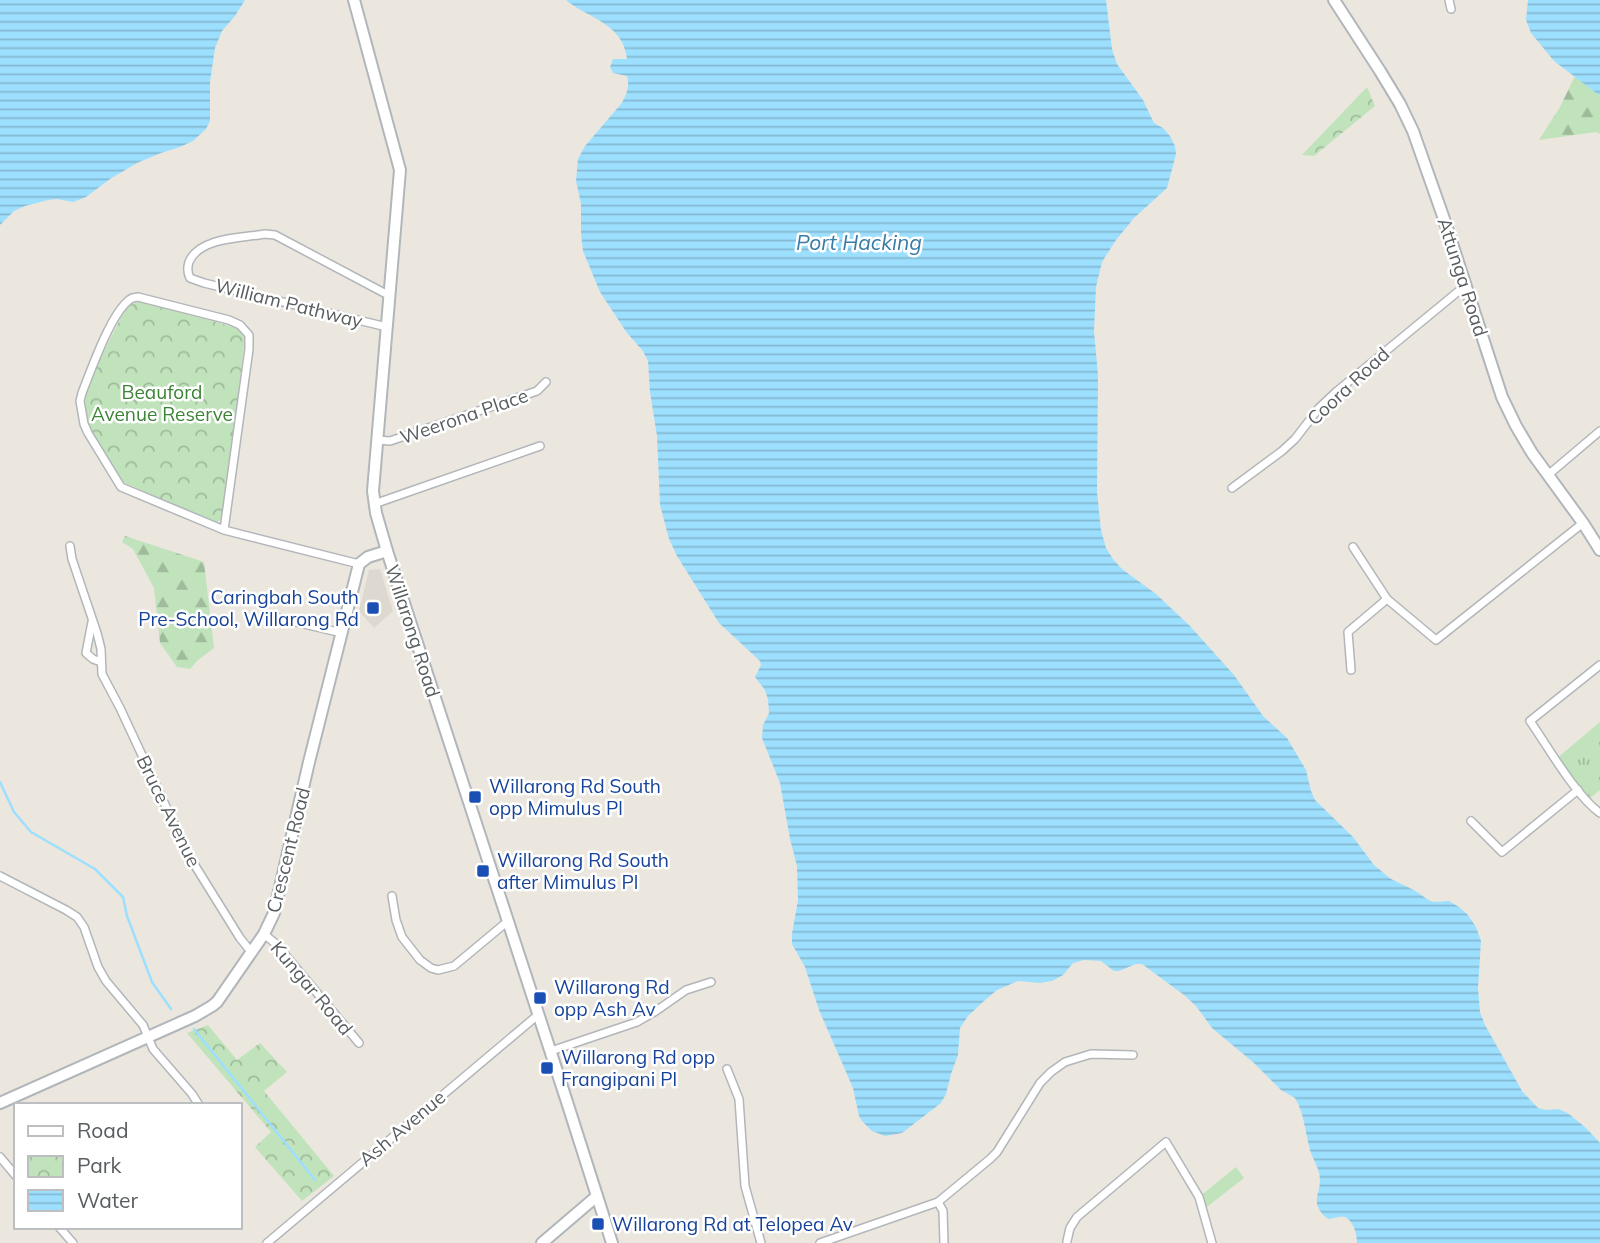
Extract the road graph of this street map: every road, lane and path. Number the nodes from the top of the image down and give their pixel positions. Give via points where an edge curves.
1 (354, 0) edge
2 (1334, 0) edge
3 (1449, 0) edge
4 (1451, 9) dead end
5 (1466, 285) junction
6 (390, 296) junction
7 (387, 327) junction
8 (546, 382) dead end
9 (1600, 431) edge
10 (377, 440) junction
11 (540, 446) dead end
12 (1548, 475) junction
13 (1232, 488) dead end
14 (374, 504) junction
15 (1583, 523) junction
16 (223, 530) junction
17 (70, 546) dead end
18 (1353, 547) dead end
19 (1600, 550) edge
20 (387, 551) junction
21 (359, 564) junction
22 (1387, 599) junction
23 (266, 615) dead end
24 (92, 618) junction
25 (342, 633) junction
26 (101, 662) junction
27 (1600, 665) edge
28 (1351, 670) dead end
29 (1578, 790) junction
30 (1600, 813) edge
31 (1471, 821) dead end
32 (0, 876) edge
33 (392, 896) dead end
34 (508, 921) junction
35 (264, 933) junction
36 (252, 953) junction
37 (710, 982) dead end
38 (538, 1014) junction
39 (148, 1037) junction
40 (359, 1044) dead end
41 (551, 1051) junction
42 (1133, 1055) dead end
43 (727, 1069) dead end
44 (0, 1103) edge
45 (198, 1103) edge
46 (0, 1157) edge
47 (14, 1174) edge
48 (597, 1196) junction
49 (938, 1202) junction
50 (61, 1229) edge
51 (1067, 1241) dead end
52 (73, 1243) edge
53 (267, 1243) edge
54 (542, 1243) edge
55 (612, 1243) edge
56 (761, 1243) edge
57 (820, 1243) edge
58 (944, 1243) edge
59 (1212, 1243) edge

1 - 6 street, Willarong Road via 400,170
2 - 5 street, Attunga Road via 1413,131
3 - 4 street
5 - 12 street, Attunga Road via 1502,397
5 - 13 street, Coora Road via 1336,392 1288,445
6 - 7 street, Willarong Road
6 - 7 street, William Pathway via 271,235 203,245 192,256 187,272 204,283
7 - 10 street, Willarong Road
8 - 10 street, Weerona Place via 537,391 454,421 390,441
9 - 12 street
10 - 14 street, Willarong Road
11 - 14 street
12 - 15 street, Attunga Road
14 - 20 street, Willarong Road
15 - 19 street, Attunga Road
15 - 22 street via 1436,640
16 - 16 street via 121,487 84,424 82,393 117,314 132,298 229,320 249,335
16 - 21 street
17 - 24 street, Bruce Avenue
18 - 22 street
20 - 21 street
20 - 34 street, Willarong Road
21 - 25 street, Crescent Road
22 - 28 street via 1349,632
23 - 25 street
24 - 26 street, Bruce Avenue
24 - 26 street, Bruce Avenue via 86,653
25 - 35 street, Crescent Road via 274,913
26 - 36 street, Bruce Avenue via 102,674 189,856
27 - 29 street via 1530,721
29 - 30 street
29 - 31 street via 1502,852
32 - 39 street via 77,918 106,981
33 - 34 street via 402,937 420,960 438,970 454,966
34 - 38 street, Willarong Road
35 - 36 street, Crescent Road
35 - 40 street, Kungar Road
36 - 39 street, Crescent Road via 217,1002
37 - 41 street via 678,995 637,1022
38 - 41 street, Willarong Road
38 - 53 street, Ash Avenue
39 - 44 street, Crescent Road
39 - 45 street
41 - 48 street, Willarong Road
42 - 49 street via 1091,1054 1051,1072 997,1152
43 - 56 street via 739,1098 745,1186
46 - 47 street
48 - 54 street
48 - 55 street, Willarong Road
49 - 57 street
49 - 58 street via 943,1211
50 - 52 street
51 - 59 street via 1077,1217 1166,1142 1199,1197

